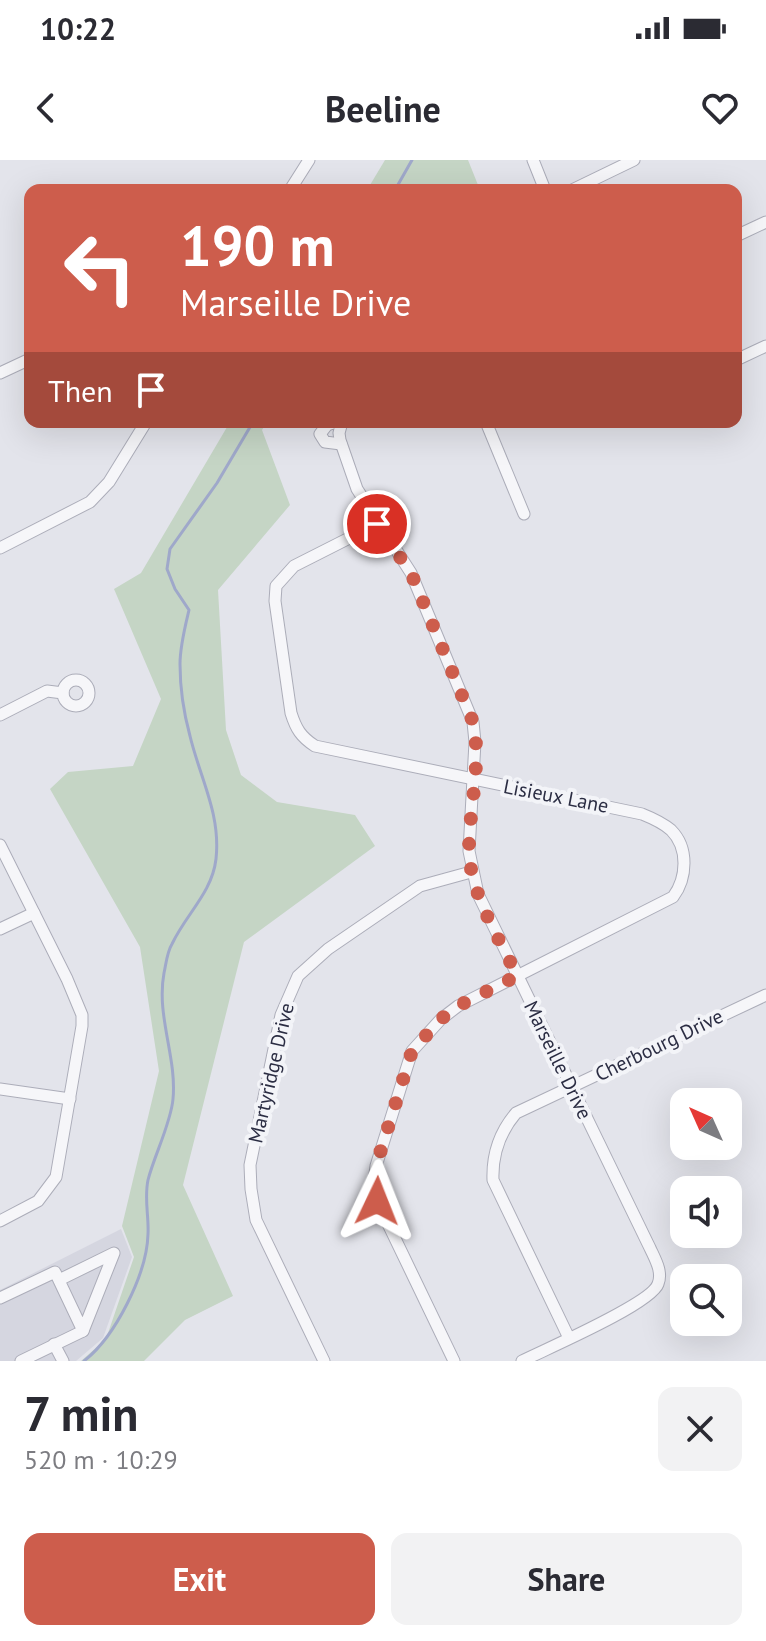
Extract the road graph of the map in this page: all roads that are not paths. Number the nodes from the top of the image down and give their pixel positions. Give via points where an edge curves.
1 (309, 160) edge
2 (533, 160) edge
3 (634, 160) edge
4 (294, 184) edge
5 (543, 184) edge
6 (584, 184) edge
7 (766, 222) edge
8 (742, 233) edge
9 (766, 346) edge
10 (742, 357) edge
11 (24, 362) edge
12 (0, 373) edge
13 (142, 428) edge
14 (340, 428) edge
15 (488, 428) edge
16 (524, 514) dead end
17 (377, 524) junction
18 (0, 548) edge
19 (63, 693) dead end
20 (0, 715) edge
21 (474, 780) junction
22 (0, 845) edge
23 (471, 872) junction
24 (34, 913) junction
25 (0, 929) edge
26 (517, 976) junction
27 (766, 995) edge
28 (572, 1087) junction
29 (0, 1089) edge
30 (70, 1099) junction
31 (0, 1221) edge
32 (57, 1276) junction
33 (0, 1298) edge
34 (83, 1331) junction
35 (569, 1338) junction
36 (54, 1344) junction
37 (21, 1361) edge
38 (63, 1361) edge
39 (324, 1361) edge
40 (454, 1361) edge
41 (522, 1361) edge

1 - 4 street
2 - 5 street
3 - 6 street
7 - 8 street
9 - 10 street
11 - 12 street
13 - 18 street via 90,502
14 - 17 street, Marseille Drive via 357,489
15 - 16 street
17 - 21 street, Marseille Drive via 411,573 473,722
17 - 21 street, Lisieux Lane via 294,566 276,586 295,727 315,746
19 - 20 street via 47,691
21 - 23 street, Marseille Drive
21 - 26 street, Lisieux Lane via 642,814 671,830 679,841 684,871 682,886 673,897
22 - 24 street
23 - 26 street, Marseille Drive
23 - 39 street, Martyridge Drive via 420,886 328,949 298,976 281,1015 250,1165 252,1201 256,1220
24 - 25 street
24 - 30 street via 82,1015
26 - 28 street, Marseille Drive
26 - 40 street via 458,1006 412,1051 376,1166 377,1201
27 - 28 street, Cherbourg Drive
28 - 35 street, Cherbourg Drive via 516,1113 503,1129 493,1162 493,1180
28 - 35 street, Marseille Drive via 656,1261 659,1283 644,1300
29 - 30 street
30 - 31 street via 50,1187 38,1201
32 - 33 street
32 - 34 street
32 - 34 street via 114,1253
34 - 36 street
35 - 41 street
36 - 37 street
36 - 38 street

